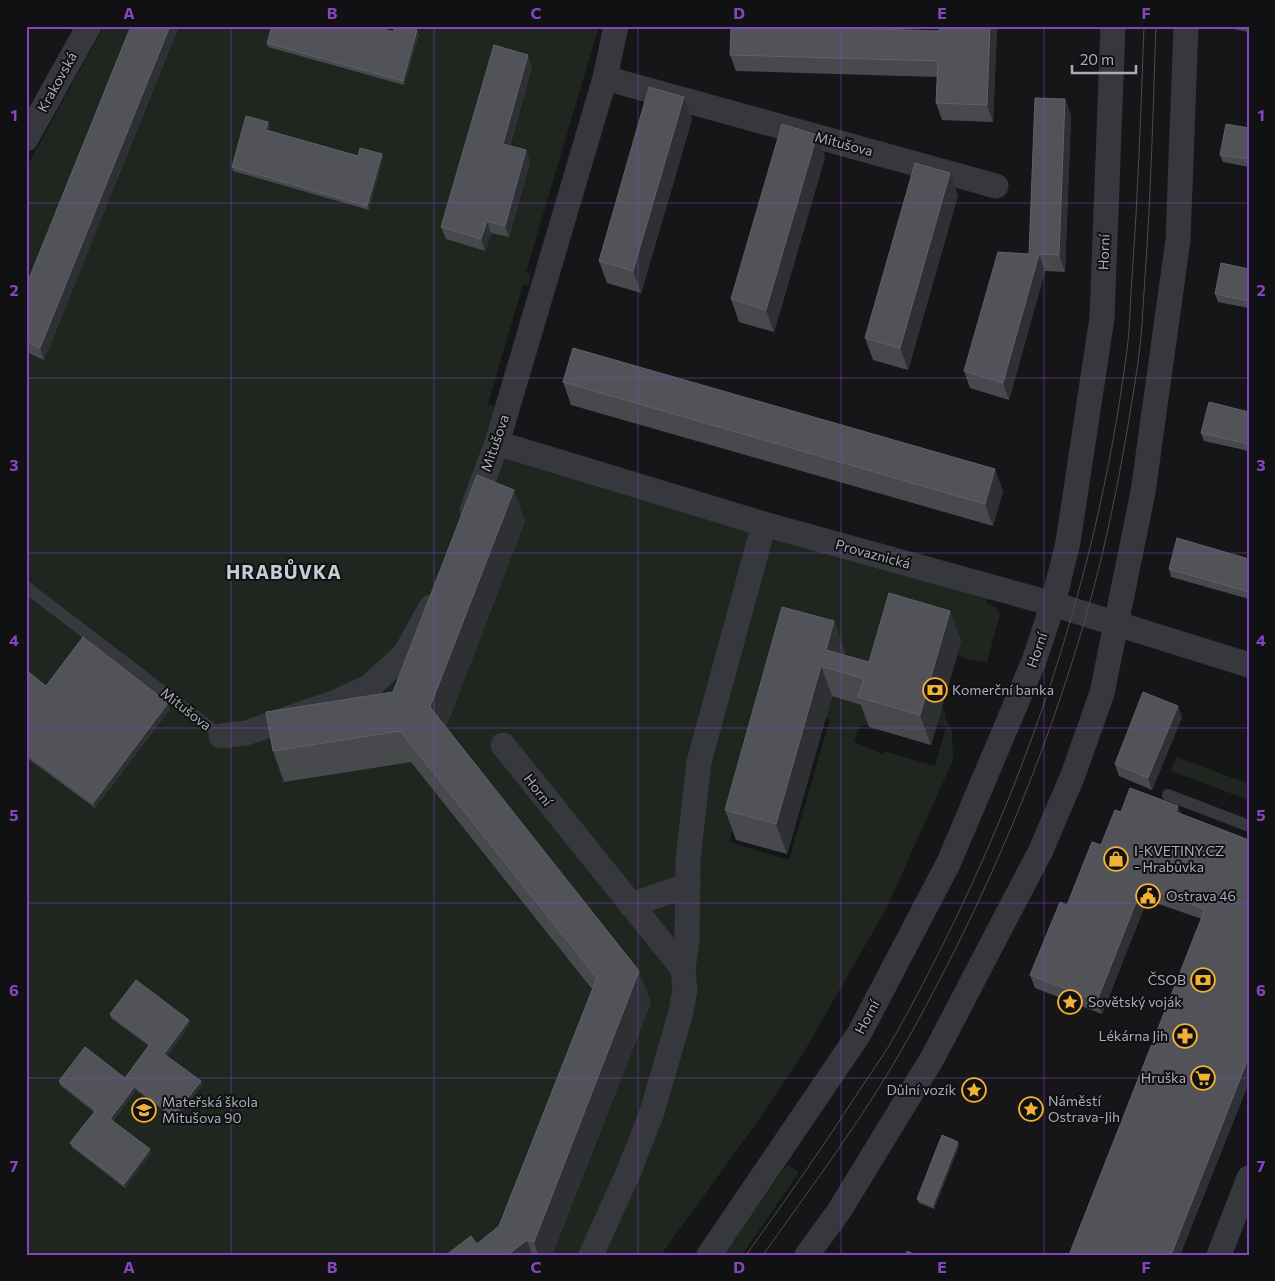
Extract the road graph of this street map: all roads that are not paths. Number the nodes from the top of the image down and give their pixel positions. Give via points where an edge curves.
1 (89, 26) edge
2 (616, 26) edge
3 (1113, 26) edge
4 (1186, 26) edge
5 (605, 78) junction
6 (26, 139) edge
7 (996, 186) dead end
8 (496, 443) junction
9 (764, 524) junction
10 (462, 536) edge
11 (26, 587) edge
12 (440, 588) edge
13 (1053, 604) junction
14 (1117, 624) junction
15 (1249, 665) edge
16 (222, 736) joint
17 (503, 744) dead end
18 (1168, 795) dead end
19 (1249, 826) edge
20 (688, 885) junction
21 (631, 905) junction
22 (684, 969) junction
23 (1249, 1178) edge
24 (591, 1255) edge
25 (709, 1255) edge
26 (807, 1255) edge
27 (1219, 1255) edge

1 - 6 street, Krakovská
2 - 5 street, Mitušova
3 - 13 street, Horní via 1102,318 1068,542
4 - 14 street via 1178,240 1143,492
5 - 7 street, Mitušova
5 - 8 street, Mitušova
8 - 9 street, Provaznická
8 - 10 street, Mitušova
9 - 13 street, Provaznická
9 - 20 street via 699,762
11 - 16 lane, Mitušova
12 - 16 street, Mitušova via 405,654 369,687 246,733
13 - 14 street, Provaznická
13 - 25 street, Horní via 1034,661 949,862 868,1017
14 - 15 street, Provaznická
14 - 26 street via 1102,693 1042,850 933,1057 839,1211
17 - 21 street, Horní
18 - 19 lane
20 - 21 street
20 - 22 street
21 - 22 street, Horní
22 - 24 street via 681,1012 652,1112
23 - 27 street

